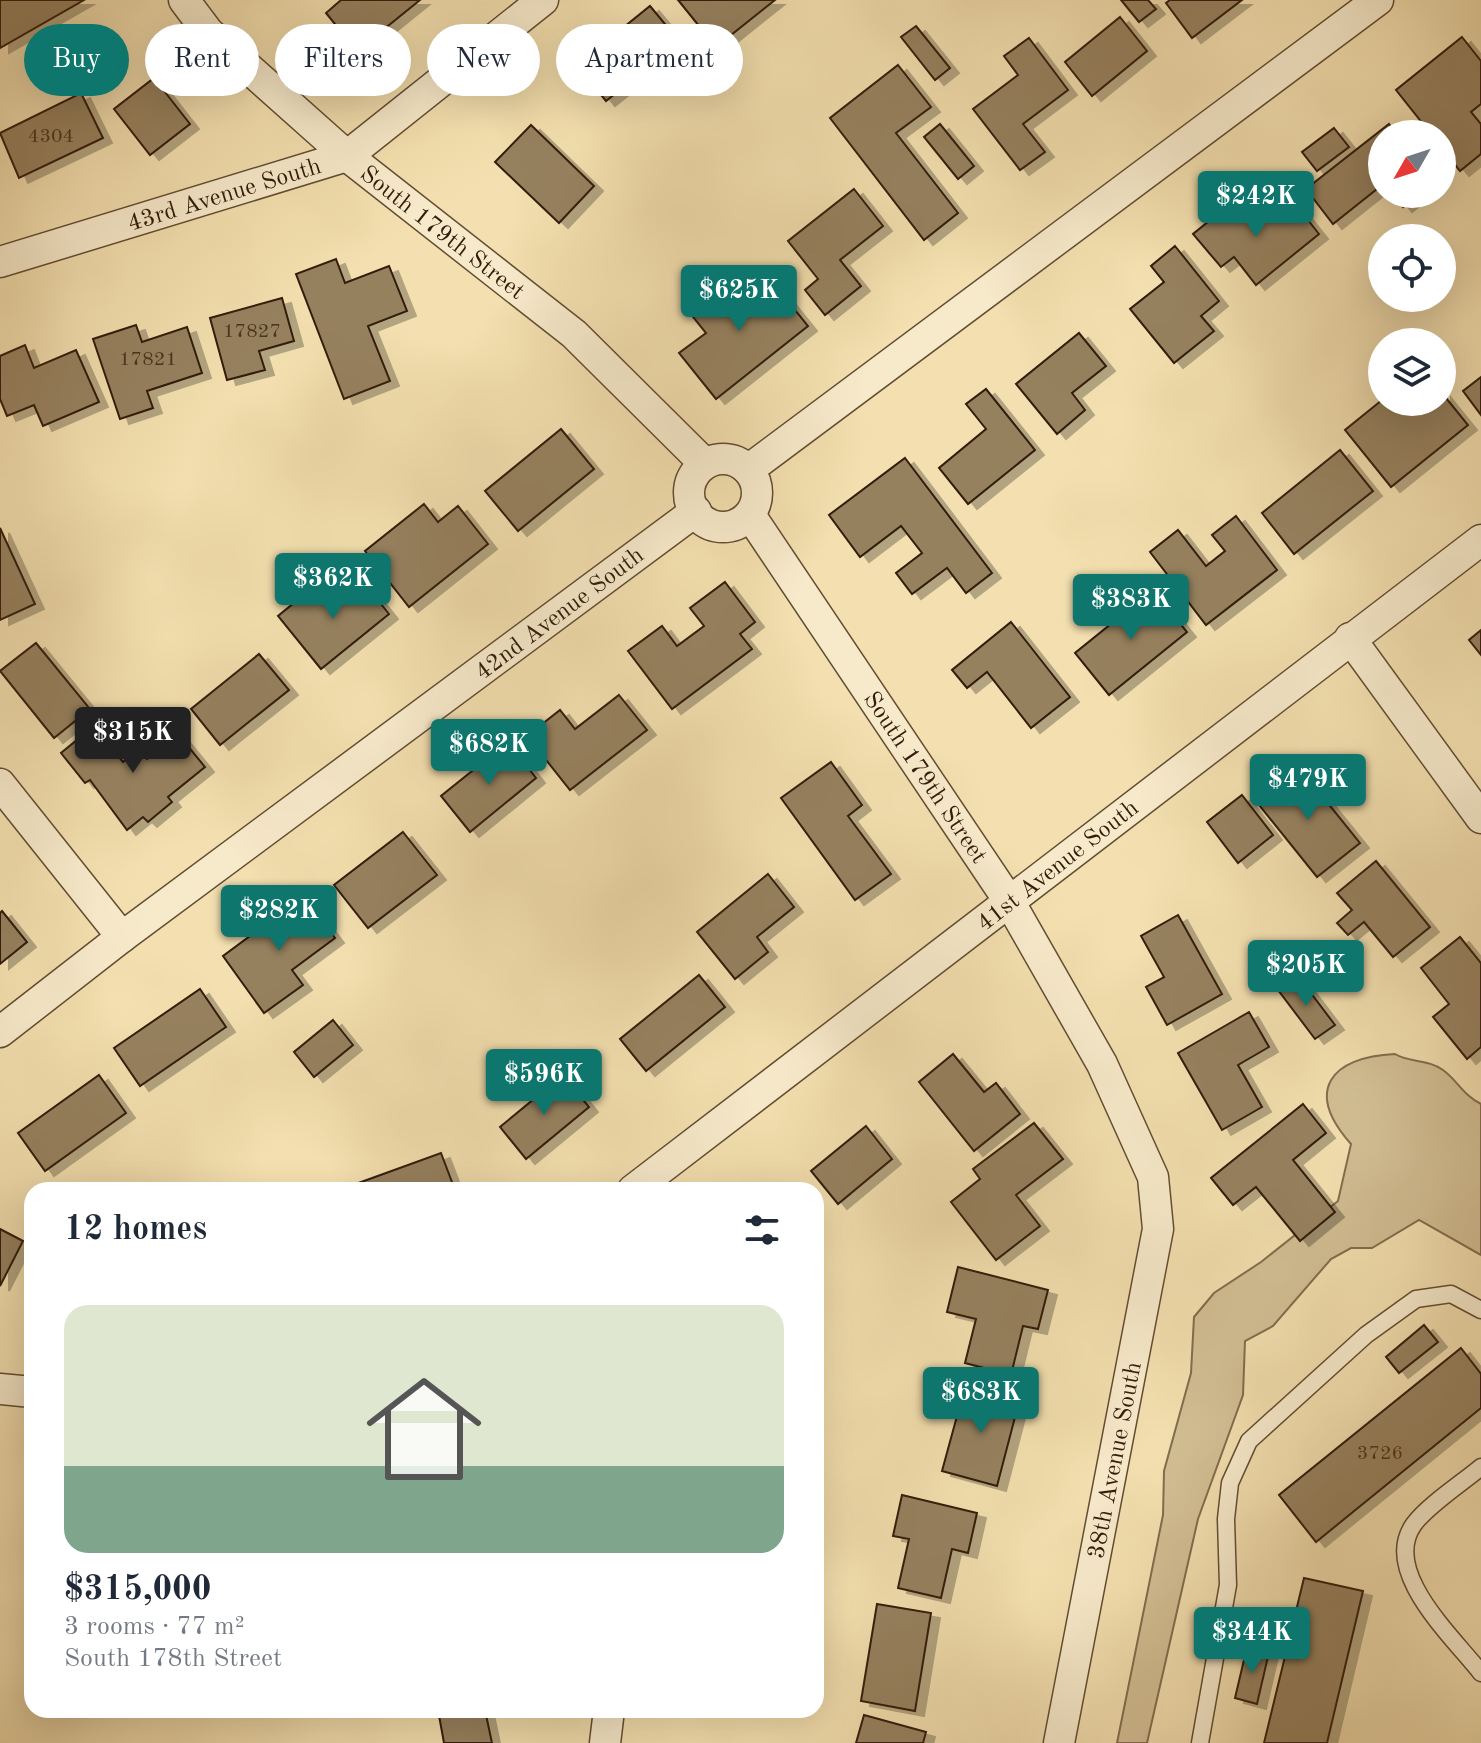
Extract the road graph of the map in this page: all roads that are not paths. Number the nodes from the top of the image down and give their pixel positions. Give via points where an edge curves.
1 (184, 0) edge
2 (543, 0) edge
3 (1378, 0) edge
4 (347, 156) junction
5 (0, 262) edge
6 (704, 463) junction
7 (748, 470) junction
8 (696, 511) junction
9 (750, 515) junction
10 (1481, 540) edge
11 (1350, 638) junction
12 (0, 784) edge
13 (1481, 818) edge
14 (1009, 901) junction
15 (122, 937) junction
16 (0, 1032) edge
17 (1153, 1177) joint
18 (643, 1182) edge
19 (1481, 1310) edge
20 (0, 1389) edge
21 (24, 1391) edge
22 (1481, 1467) edge
23 (1481, 1673) edge
24 (608, 1718) edge
25 (605, 1743) edge
26 (1059, 1743) edge
27 (1200, 1743) edge

1 - 4 street, South 179th Street via 208,32
2 - 4 street, 43rd Avenue South
3 - 7 street
4 - 5 street, 43rd Avenue South
4 - 6 street, South 179th Street via 574,334
6 - 7 street via 727,459
6 - 8 street via 694,471 687,492
7 - 9 street via 757,492
8 - 9 street via 710,527 721,529
8 - 15 street, 42nd Avenue South
9 - 14 street, South 179th Street
10 - 11 street, 41st Avenue South
11 - 13 street
11 - 14 street, 41st Avenue South
12 - 15 street
14 - 17 street, South 179th Street via 1102,1064
14 - 18 street, 41st Avenue South
15 - 16 street, 42nd Avenue South
17 - 26 street, 38th Avenue South via 1158,1229
19 - 27 lane via 1451,1294 1416,1299 1366,1335 1249,1441 1230,1483 1228,1585
20 - 21 street
22 - 23 lane via 1413,1525 1404,1559 1411,1584
24 - 25 street

